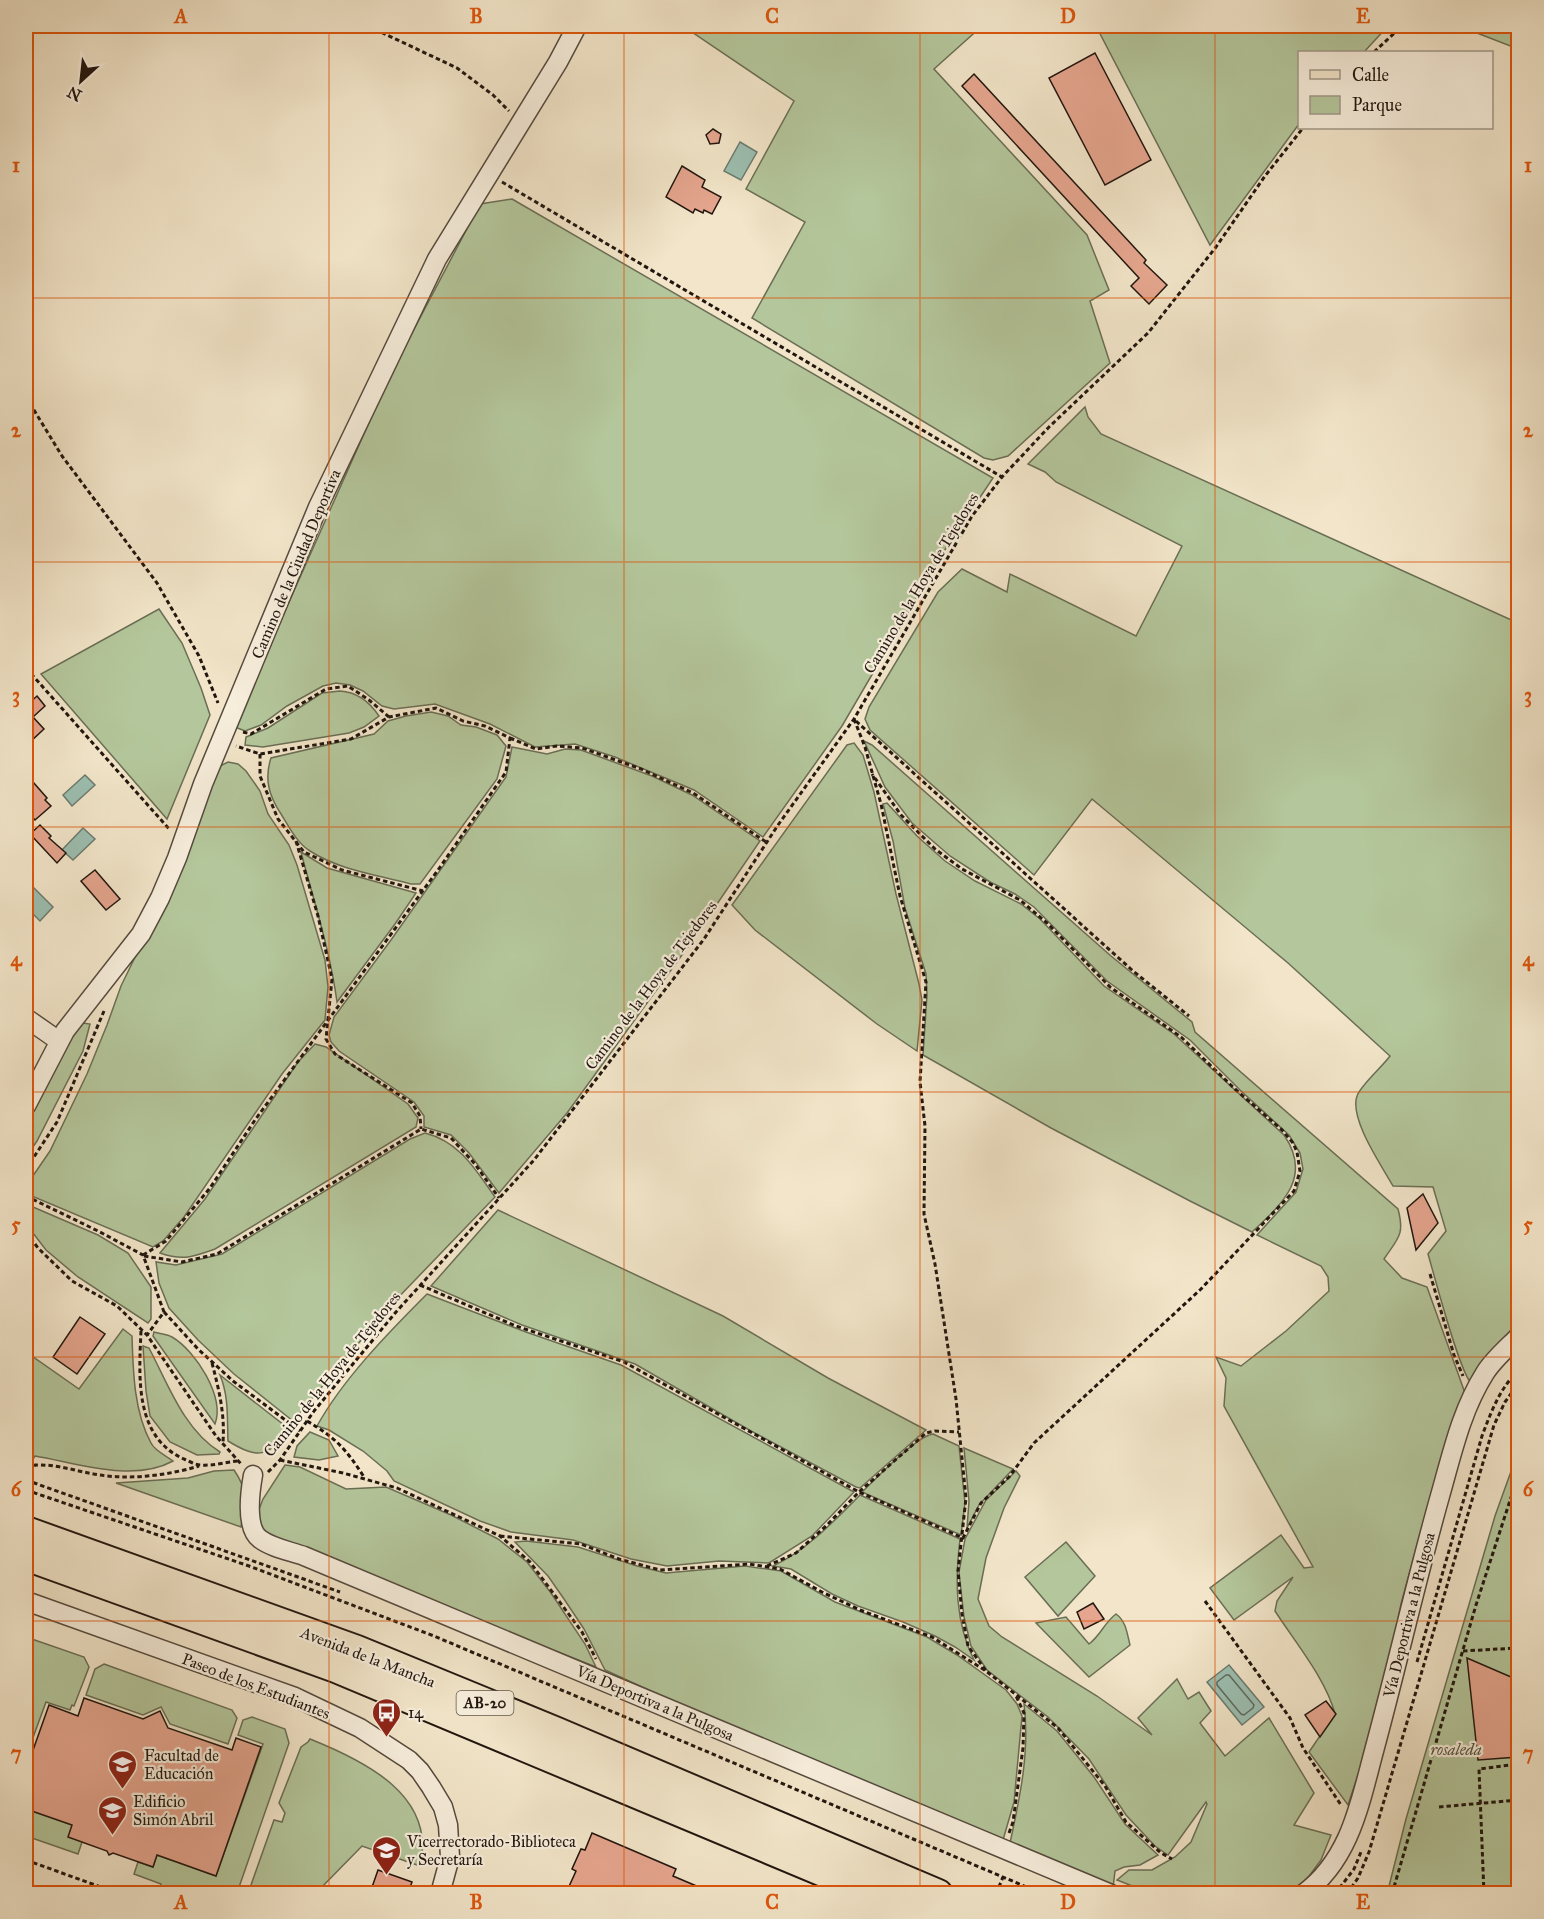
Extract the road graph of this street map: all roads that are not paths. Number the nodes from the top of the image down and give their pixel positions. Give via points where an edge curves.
1 (578, 26) edge
2 (26, 1018) edge
3 (59, 1041) junction
4 (26, 1106) edge
5 (1518, 1337) edge
6 (253, 1475) road end
7 (26, 1531) edge
8 (26, 1556) edge
9 (26, 1601) edge
10 (440, 1893) edge
11 (876, 1893) edge
12 (938, 1893) edge
13 (1111, 1893) edge
14 (1303, 1893) edge

1 - 3 street, Camino de la Ciudad Deportiva via 437,259 318,507 160,898 141,934
2 - 3 street
3 - 4 street, Camino de la Ciudad Deportiva
5 - 14 street, Vía Deportiva a la Pulgosa via 1486,1371 1462,1418 1355,1818 1334,1863
6 - 13 street, Vía Deportiva a la Pulgosa via 250,1515 252,1528 263,1541
7 - 12 main road, Avenida de la Mancha / AB-20 via 357,1650
8 - 11 main road, Avenida de la Mancha / AB-20 via 336,1668
9 - 10 street, Paseo de los Estudiantes via 295,1697 360,1728 408,1760 431,1787 448,1825 450,1857

